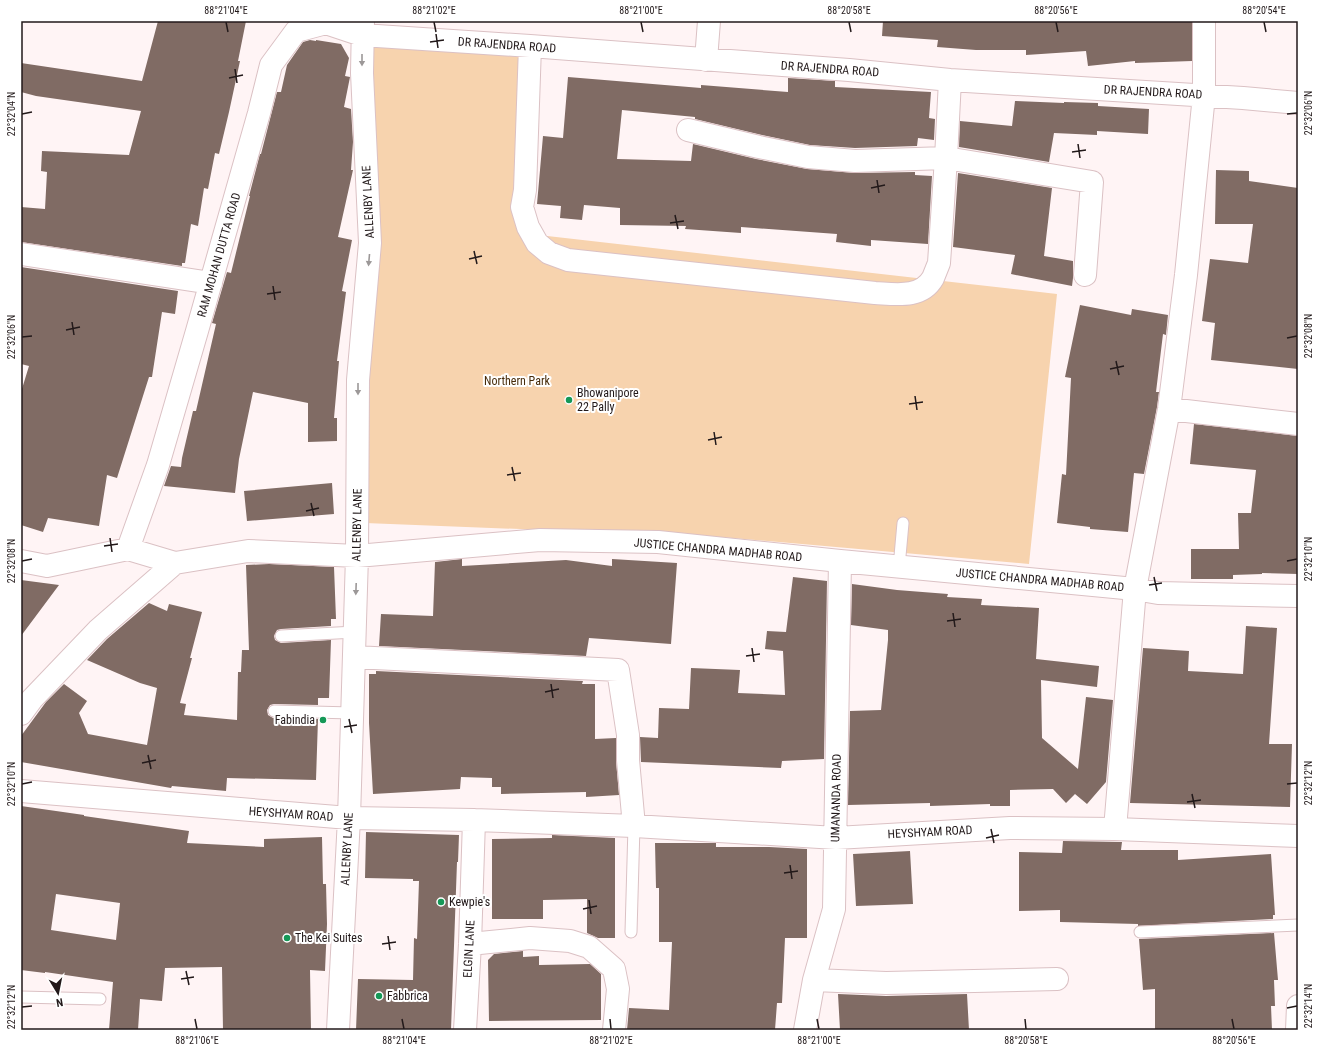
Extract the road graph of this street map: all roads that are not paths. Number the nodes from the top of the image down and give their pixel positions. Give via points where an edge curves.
1 (709, 21) edge
2 (1204, 21) edge
3 (363, 28) edge
4 (530, 46) junction
5 (706, 60) junction
6 (950, 80) junction
7 (1204, 95) junction
8 (1298, 103) edge
9 (688, 130) dead end
10 (946, 158) junction
11 (21, 254) edge
12 (1085, 275) dead end
13 (211, 283) junction
14 (1169, 409) junction
15 (1298, 424) edge
16 (903, 523) dead end
17 (128, 550) junction
18 (357, 556) junction
19 (21, 561) edge
20 (840, 561) junction
21 (175, 563) junction
22 (899, 567) junction
23 (1135, 590) junction
24 (1298, 596) edge
25 (354, 632) junction
26 (281, 636) dead end
27 (354, 657) junction
28 (274, 711) dead end
29 (352, 713) junction
30 (21, 714) edge
31 (21, 792) edge
32 (349, 818) junction
33 (474, 820) junction
34 (634, 826) junction
35 (1115, 829) junction
36 (1298, 836) edge
37 (836, 838) junction
38 (1298, 925) edge
39 (630, 932) dead end
40 (1140, 932) dead end
41 (470, 944) junction
42 (1057, 979) dead end
43 (814, 980) junction
44 (21, 997) edge
45 (100, 999) dead end
46 (1298, 1006) edge
47 (338, 1030) edge
48 (465, 1030) edge
49 (614, 1030) edge
50 (804, 1030) edge
51 (1297, 1030) edge

1 - 5 street
2 - 7 street
3 - 4 street, DR RAJENDRA ROAD
3 - 13 street, RAM MOHAN DUTTA ROAD via 326,23 296,31 271,65
3 -> 18 street, ALLENBY LANE via 362,73 370,243 358,380
4 - 5 street, DR RAJENDRA ROAD
4 - 10 street via 525,190 522,207 536,243 549,253 568,260 907,295 922,289 932,279 939,263
5 - 6 street, DR RAJENDRA ROAD
6 - 7 street, DR RAJENDRA ROAD
6 - 10 street
7 - 8 street, DR RAJENDRA ROAD
7 - 14 street via 1186,275
9 - 10 street via 808,157 855,161
10 - 12 street via 1092,182
11 - 13 street
13 - 17 street, RAM MOHAN DUTTA ROAD via 158,465
14 - 15 street
14 - 23 street
16 - 22 lane
17 - 19 street, JUSTICE CHANDRA MADHAB ROAD via 47,566
17 - 21 street, JUSTICE CHANDRA MADHAB ROAD
18 - 20 street, JUSTICE CHANDRA MADHAB ROAD via 540,540 642,541
18 - 21 street, JUSTICE CHANDRA MADHAB ROAD via 248,551
18 -> 25 street, ALLENBY LANE
20 - 22 street, JUSTICE CHANDRA MADHAB ROAD
20 - 37 street, UMANANDA ROAD
21 - 30 street via 98,630 32,699
22 - 23 street, JUSTICE CHANDRA MADHAB ROAD
23 - 24 street, JUSTICE CHANDRA MADHAB ROAD via 1158,593
23 - 35 street
25 - 26 lane
25 - 27 street, ALLENBY LANE
27 - 29 street, ALLENBY LANE
27 - 34 street via 618,670 628,735
28 - 29 lane
29 - 32 street, ALLENBY LANE
31 - 32 street, HEYSHYAM ROAD
32 - 33 street, HEYSHYAM ROAD
32 - 47 street, ALLENBY LANE
33 - 34 street, HEYSHYAM ROAD
33 - 41 street, ELGIN LANE
34 - 37 street, HEYSHYAM ROAD
34 - 39 lane
35 - 36 street, HEYSHYAM ROAD
35 - 37 street, HEYSHYAM ROAD via 1010,828
37 - 43 street, UMANANDA ROAD via 834,909
38 - 40 lane
41 - 48 street, ELGIN LANE
41 - 49 street via 530,938 570,941 589,948 614,969 618,988
42 - 43 street via 886,983
43 - 50 street, UMANANDA ROAD
44 - 45 lane
46 - 51 street

